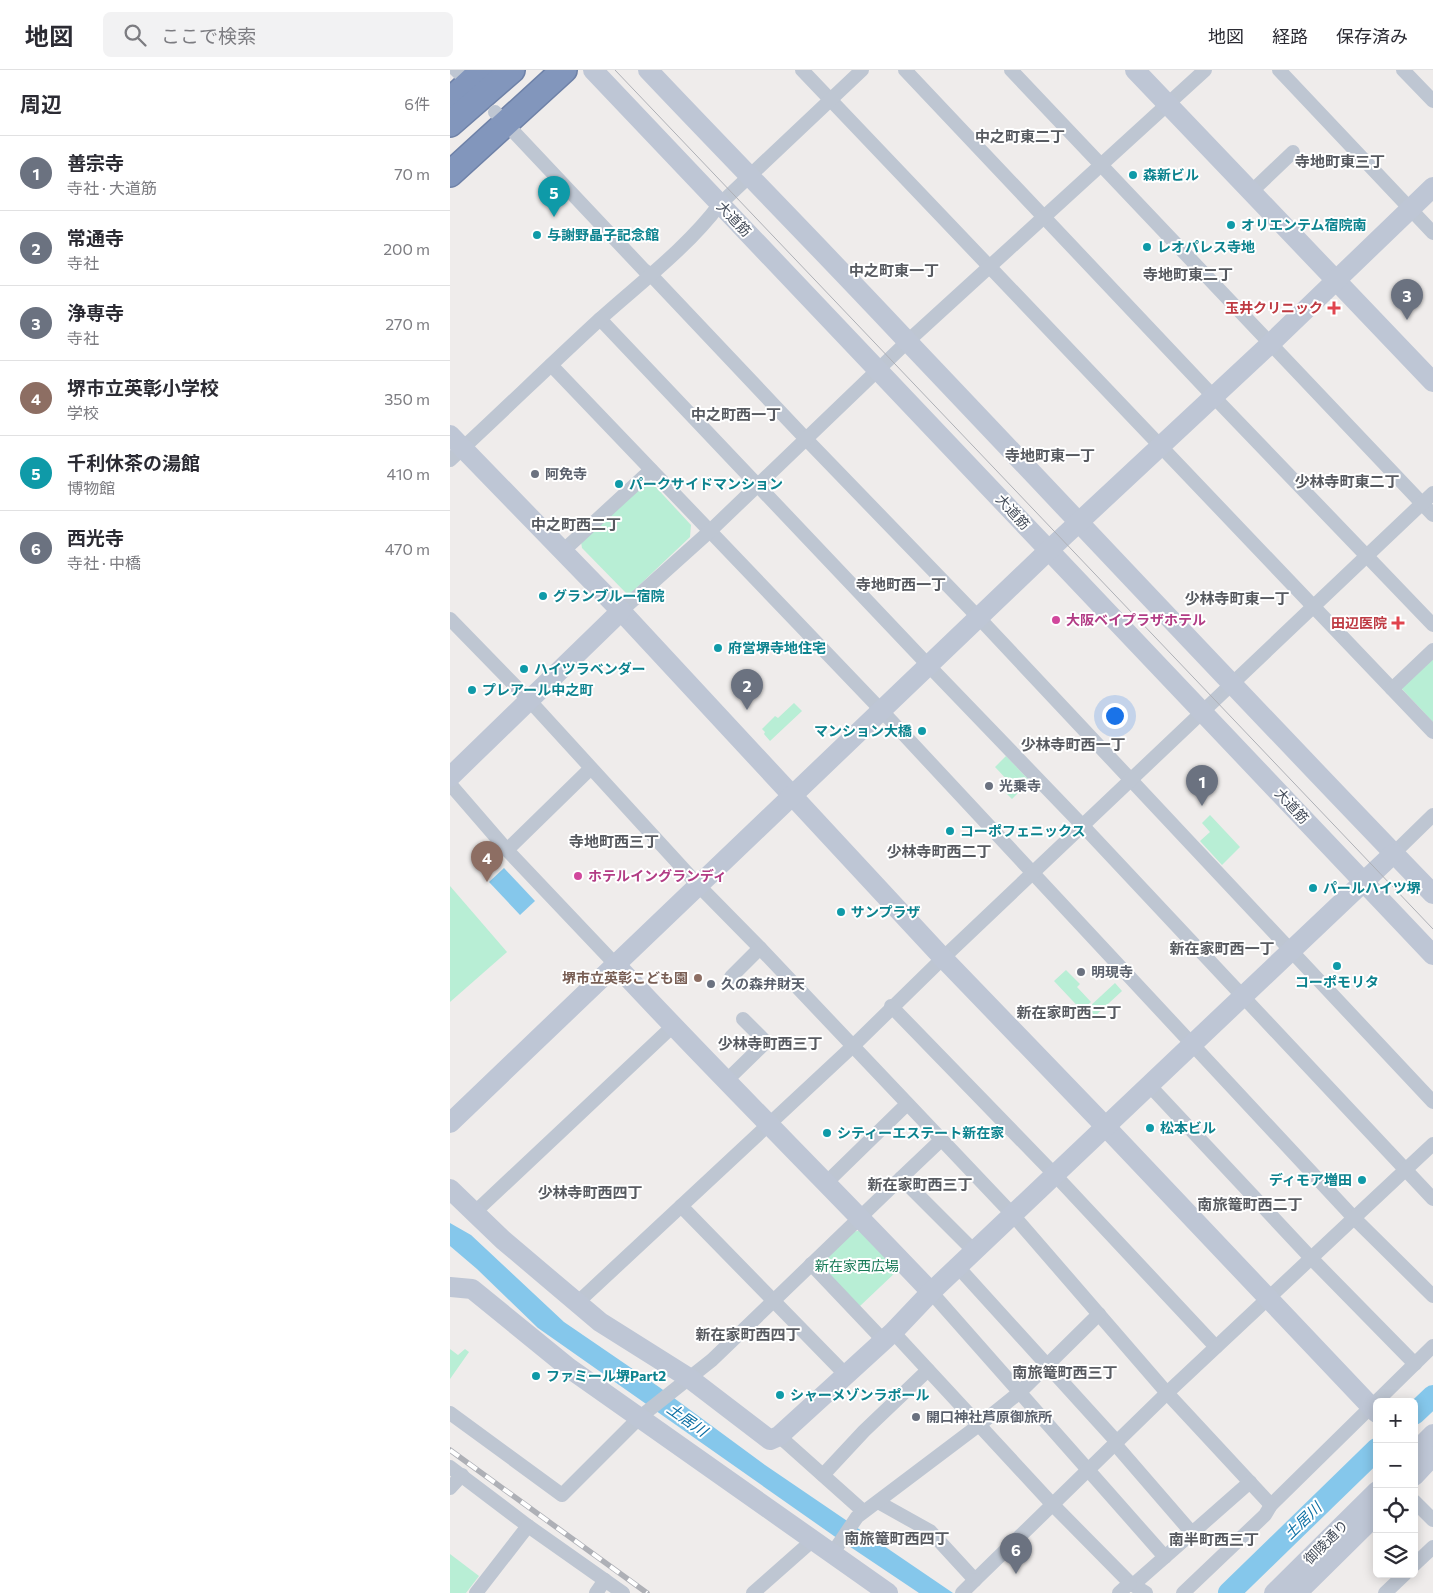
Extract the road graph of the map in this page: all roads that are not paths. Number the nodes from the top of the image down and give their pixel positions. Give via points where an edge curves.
1 (512, 70) edge
2 (541, 70) edge
3 (564, 70) edge
4 (593, 70) edge
5 (648, 70) edge
6 (802, 70) edge
7 (862, 70) edge
8 (905, 70) edge
9 (1010, 70) edge
10 (1135, 70) edge
11 (1205, 70) edge
12 (1279, 70) edge
13 (1403, 70) edge
14 (482, 93) edge
15 (450, 101) edge
16 (831, 101) junction
17 (1433, 102) edge
18 (1167, 104) junction
19 (450, 124) edge
20 (1293, 152) dead end
21 (452, 164) edge
22 (1100, 166) junction
23 (749, 177) junction
24 (1433, 187) edge
25 (1251, 192) junction
26 (720, 204) junction
27 (1410, 209) junction
28 (1045, 217) junction
29 (1433, 232) edge
30 (989, 267) junction
31 (651, 275) junction
32 (1336, 281) junction
33 (600, 319) junction
34 (908, 341) junction
35 (1270, 344) junction
36 (551, 366) junction
37 (878, 370) junction
38 (1433, 382) edge
39 (1214, 396) junction
40 (806, 439) junction
41 (1160, 447) junction
42 (454, 448) edge
43 (651, 470) junction
44 (757, 485) junction
45 (1433, 493) edge
46 (1422, 503) junction
47 (1433, 516) edge
48 (1078, 523) junction
49 (710, 531) junction
50 (564, 550) junction
51 (1049, 550) junction
52 (1366, 556) junction
53 (1313, 607) junction
54 (621, 611) junction
55 (979, 618) junction
56 (450, 620) edge
57 (1433, 625) edge
58 (1433, 650) edge
59 (929, 666) junction
60 (1232, 685) junction
61 (1392, 689) junction
62 (529, 700) junction
63 (882, 711) junction
64 (1203, 712) junction
65 (1433, 732) edge
66 (590, 769) junction
67 (450, 777) edge
68 (1130, 780) junction
69 (450, 784) edge
70 (791, 796) junction
71 (1433, 815) edge
72 (1083, 826) junction
73 (508, 850) junction
74 (1394, 854) junction
75 (1033, 873) junction
76 (1363, 881) junction
77 (699, 886) junction
78 (1433, 894) edge
79 (760, 948) junction
80 (1292, 951) junction
81 (1433, 955) edge
82 (943, 958) junction
83 (616, 965) junction
84 (732, 977) dead end
85 (1243, 998) junction
86 (891, 1006) junction
87 (743, 1019) dead end
88 (673, 1026) junction
89 (1193, 1043) junction
90 (853, 1046) junction
91 (728, 1080) junction
92 (1149, 1085) junction
93 (1433, 1102) edge
94 (908, 1104) junction
95 (450, 1123) edge
96 (769, 1124) junction
97 (1105, 1126) junction
98 (940, 1140) junction
99 (1433, 1144) edge
100 (1406, 1170) junction
101 (1055, 1175) junction
102 (901, 1178) junction
103 (826, 1183) junction
104 (450, 1190) edge
105 (1433, 1199) edge
106 (681, 1206) junction
107 (474, 1213) junction
108 (1013, 1215) junction
109 (860, 1217) junction
110 (1354, 1218) junction
111 (974, 1251) junction
112 (1312, 1258) junction
113 (811, 1264) junction
114 (958, 1266) junction
115 (450, 1287) edge
116 (931, 1292) junction
117 (1433, 1296) edge
118 (1268, 1298) junction
119 (773, 1302) junction
120 (577, 1303) junction
121 (1099, 1314) junction
122 (888, 1336) junction
123 (1433, 1346) edge
124 (1216, 1347) junction
125 (1048, 1364) junction
126 (1415, 1364) junction
127 (928, 1370) junction
128 (846, 1375) junction
129 (689, 1378) junction
130 (1020, 1392) junction
131 (1167, 1392) junction
132 (1385, 1398) edge
133 (1373, 1409) edge
134 (1373, 1411) edge
135 (450, 1413) edge
136 (640, 1417) junction
137 (979, 1425) junction
138 (1433, 1434) edge
139 (779, 1436) junction
140 (1116, 1443) junction
141 (1420, 1461) edge
142 (450, 1467) edge
143 (1089, 1469) junction
144 (462, 1475) junction
145 (823, 1475) junction
146 (1250, 1482) junction
147 (450, 1488) edge
148 (1373, 1495) edge
149 (878, 1502) junction
150 (1271, 1505) junction
151 (1418, 1505) edge
152 (1053, 1506) junction
153 (860, 1514) junction
154 (1373, 1518) edge
155 (1433, 1520) edge
156 (528, 1526) junction
157 (1192, 1533) junction
158 (814, 1540) junction
159 (1433, 1547) edge
160 (835, 1550) junction
161 (1165, 1556) junction
162 (1418, 1561) edge
163 (1401, 1578) edge
164 (605, 1580) junction
165 (1127, 1587) edge
166 (968, 1589) edge
167 (476, 1593) edge
168 (596, 1593) edge
169 (623, 1593) edge
170 (753, 1593) edge
171 (888, 1593) edge
172 (1146, 1593) edge
173 (1183, 1593) edge
174 (1274, 1593) edge
175 (1297, 1593) edge
176 (1385, 1593) edge

1 - 14 highway
2 - 14 highway
3 - 14 highway
4 - 26 street, 大道筋
5 - 23 street
6 - 16 street
7 - 16 street
8 - 28 street
9 - 22 street
10 - 18 street
11 - 18 street
12 - 27 street
13 - 17 street
14 - 15 highway
14 - 19 highway
14 - 21 highway
14 - 31 street
16 - 23 street
16 - 30 street
18 - 22 street
18 - 25 street
20 - 25 street
22 - 28 street
22 - 35 street
23 - 26 street
23 - 34 street
24 - 27 street
25 - 32 street
26 - 31 street via 709,219
26 - 37 street, 大道筋
27 - 29 street
27 - 32 street
28 - 30 street
28 - 39 street
30 - 34 street
30 - 41 street
31 - 33 street
31 - 40 street
32 - 35 street
32 - 38 street
33 - 36 street
33 - 44 street
34 - 37 street
34 - 48 street
35 - 39 street
35 - 46 street
36 - 42 street
36 - 43 street
37 - 40 street
37 - 51 street, 大道筋
39 - 41 street
39 - 52 street
40 - 44 street
40 - 55 street
41 - 48 street
41 - 53 street
42 - 50 street
43 - 49 street
43 - 50 street
44 - 49 street
44 - 59 street
45 - 46 street
46 - 47 street
46 - 52 street
48 - 51 street
48 - 60 street
49 - 54 street
49 - 63 street
50 - 54 street
51 - 55 street
51 - 64 street, 大道筋
52 - 53 street
52 - 57 street
53 - 60 street
53 - 61 street
54 - 62 street
54 - 70 street
55 - 59 street
55 - 68 street
56 - 62 street
58 - 61 street
59 - 63 street
59 - 72 street
60 - 64 street
60 - 74 street
61 - 65 street
62 - 66 street
62 - 67 street
63 - 70 street
63 - 75 street
64 - 68 street
64 - 76 street, 大道筋
66 - 73 street
66 - 77 street
68 - 72 street
68 - 80 street
69 - 73 street
70 - 77 street
70 - 82 street
71 - 74 street
72 - 75 street
72 - 85 street
73 - 83 street
74 - 76 street
74 - 78 street
75 - 82 street
75 - 89 street
76 - 80 street
76 - 81 street, 大道筋
77 - 79 street
77 - 83 street
79 - 84 street
79 - 90 street
80 - 85 street
80 - 93 street
82 - 86 street
82 - 97 street
83 - 88 street
83 - 95 street
85 - 89 street
85 - 100 street
86 - 90 street
86 - 101 street
87 - 91 street via 766,1042
88 - 91 street
88 - 107 street
89 - 92 street
89 - 110 street
90 - 94 street
90 - 96 street
91 - 96 street
92 - 97 street
92 - 112 street
94 - 98 street
94 - 103 street
96 - 103 street
96 - 106 street
97 - 101 street
97 - 118 street
98 - 102 street
98 - 108 street
99 - 100 street
100 - 105 street
100 - 110 street
101 - 108 street
101 - 124 street
102 - 109 street
102 - 111 street
103 - 109 street
104 - 107 street
106 - 119 street
106 - 120 street
107 - 120 street
108 - 111 street
108 - 121 street
109 - 113 street
109 - 116 street
110 - 112 street
110 - 117 street
111 - 114 street
112 - 118 street
112 - 126 street
113 - 119 street
113 - 122 street
114 - 116 street
114 - 125 street
115 - 136 street via 472,1289 569,1368
116 - 122 street
116 - 130 street
118 - 124 street
118 - 133 street
119 - 128 street
119 - 129 street
120 - 129 street via 600,1322
121 - 125 street
121 - 131 street
122 - 127 street
122 - 128 street
123 - 126 street
124 - 131 street
125 - 130 street
125 - 140 street
126 - 132 street
127 - 137 street
127 - 145 street
128 - 139 street
129 - 136 street
129 - 139 street via 770,1440
130 - 137 street
130 - 143 street
131 - 140 street
131 - 146 street
134 - 150 street
135 - 136 street via 562,1495
136 - 158 street
137 - 149 street
137 - 152 street
138 - 141 street
139 - 145 street
140 - 143 street
140 - 157 street
142 - 144 street
143 - 152 street
143 - 161 street
144 - 147 street
144 - 156 street
145 - 153 street
146 - 150 street
146 - 157 street
148 - 174 street, 御陵通り
149 - 153 street
149 - 166 street via 930,1531
150 - 173 street
151 - 155 street
152 - 165 street
152 - 166 street
153 - 160 street
154 - 175 street, 御陵通り
156 - 164 street
156 - 167 street
157 - 161 street
158 - 160 street
158 - 170 street
159 - 162 street
160 - 171 street
161 - 165 street
163 - 176 street
164 - 168 street
164 - 169 street
165 - 172 street

